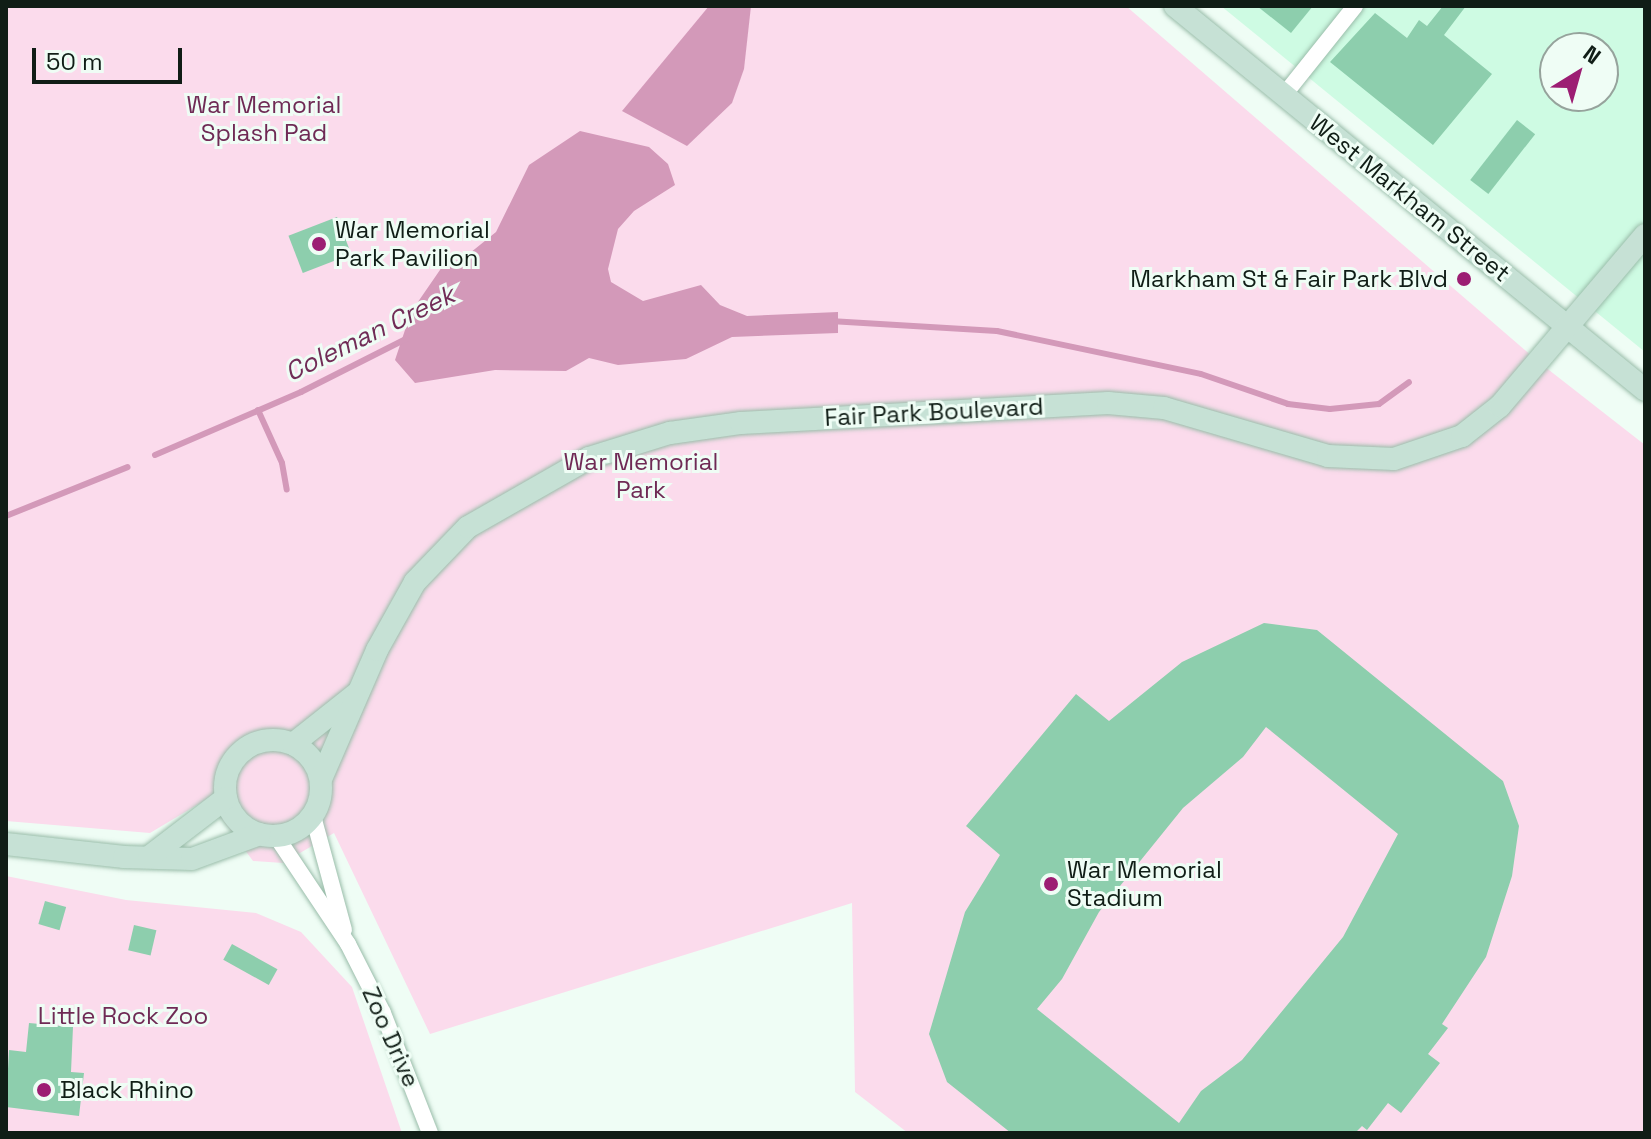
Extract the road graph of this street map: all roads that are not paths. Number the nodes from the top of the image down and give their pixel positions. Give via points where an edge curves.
1 (1175, 6) edge
2 (1355, 6) edge
3 (1284, 95) junction
4 (1645, 235) edge
5 (1569, 329) junction
6 (1645, 390) edge
7 (357, 694) junction
8 (293, 744) junction
9 (321, 779) junction
10 (226, 798) junction
11 (313, 816) junction
12 (268, 835) junction
13 (6, 844) edge
14 (149, 857) junction
15 (348, 944) junction
16 (430, 1133) edge

1 - 3 street, West Markham Street
2 - 3 street
3 - 5 street, West Markham Street
4 - 5 street, Fair Park Boulevard
5 - 6 street, West Markham Street
5 - 7 street, Fair Park Boulevard via 1484,420 1462,436 1394,459 1328,456 1132,403 741,423 617,447 561,470 468,527 399,606
7 - 8 street, Fair Park Boulevard
7 - 9 street, Fair Park Boulevard
8 - 9 street via 307,753
8 - 10 street via 277,740 245,749 226,776
9 - 11 street, Fair Park Boulevard
10 - 12 street via 238,821
10 - 14 street
11 - 12 street via 295,832
11 - 15 street, Zoo Drive
12 - 14 street via 192,859
12 - 15 street, Zoo Drive
13 - 14 street
15 - 16 street, Zoo Drive via 383,1013

